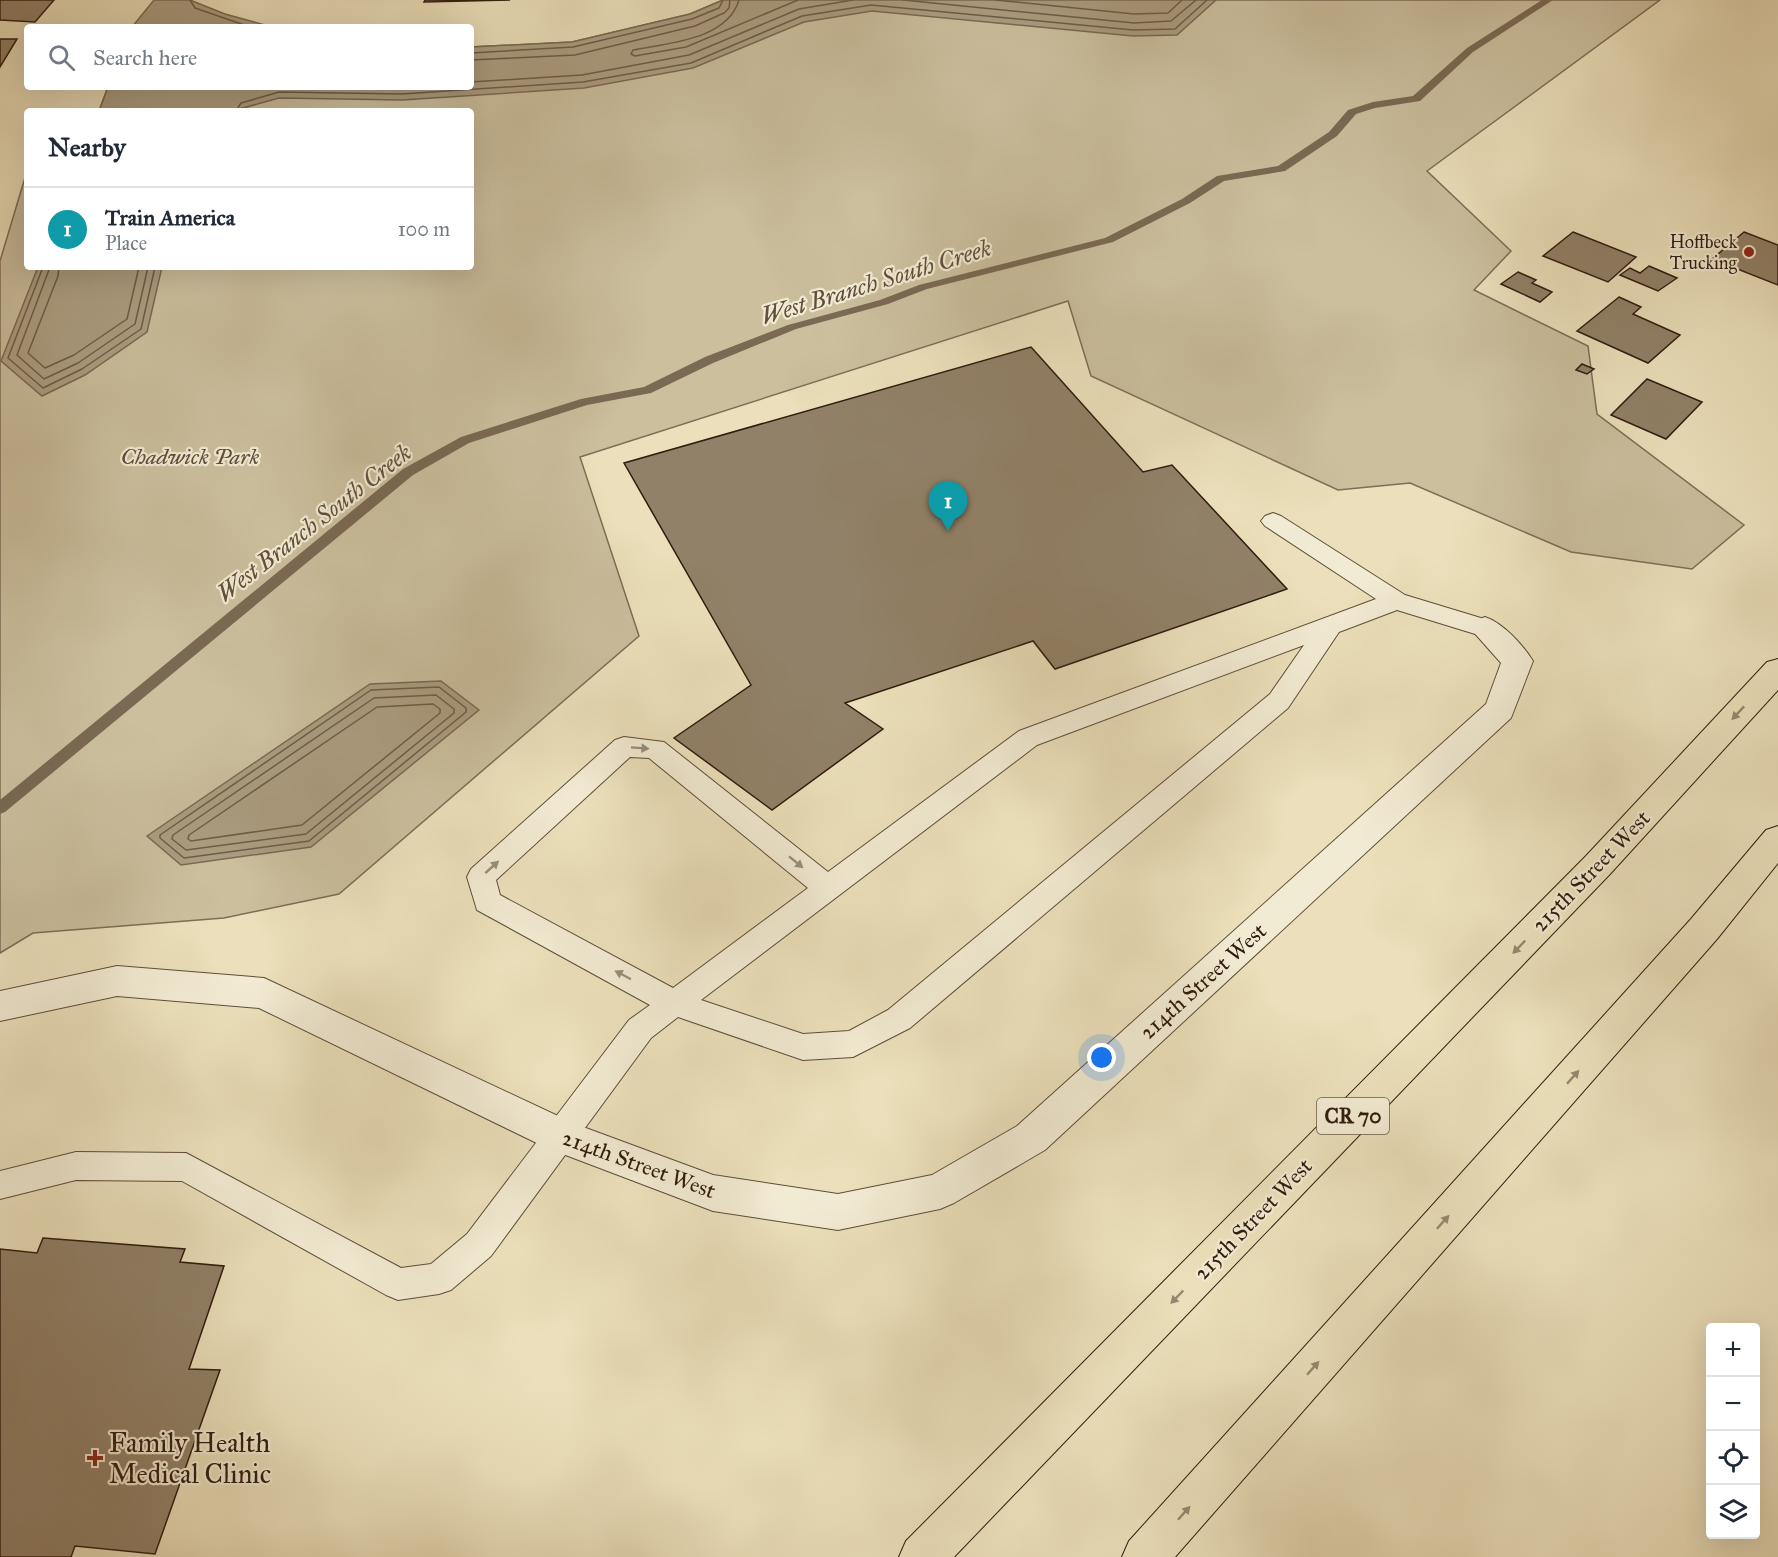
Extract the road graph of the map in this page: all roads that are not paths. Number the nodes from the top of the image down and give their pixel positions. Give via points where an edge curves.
1 (1273, 521) dead end
2 (1396, 601) junction
3 (1329, 627) junction
4 (1485, 628) joint
5 (1778, 670) edge
6 (1778, 839) edge
7 (828, 888) junction
8 (674, 1003) junction
9 (0, 1006) edge
10 (561, 1136) junction
11 (0, 1185) edge
12 (1065, 1411) junction
13 (922, 1557) edge
14 (952, 1557) edge
15 (1145, 1557) edge

1 - 2 lane
2 - 3 lane
2 - 4 lane
3 - 7 lane via 1028,738
3 - 8 lane via 1279,701 898,1018 854,1044 803,1047
4 - 10 street, 214th Street West via 1517,661 1500,710 1031,1138 940,1191 838,1212 712,1193
5 -> 12 main road, 215th Street West / CR 70 via 1598,866
15 -> 6 main road via 1704,929
7 - 8 lane
8 -> 7 lane via 487,902 481,878 624,747 655,749
8 - 10 lane via 640,1029
9 - 10 street, 214th Street West via 117,981 264,993
10 - 11 lane via 479,1245 439,1279 398,1284 186,1167 76,1166
12 - 13 main road, 215th Street West / CR 70
12 - 14 main road

